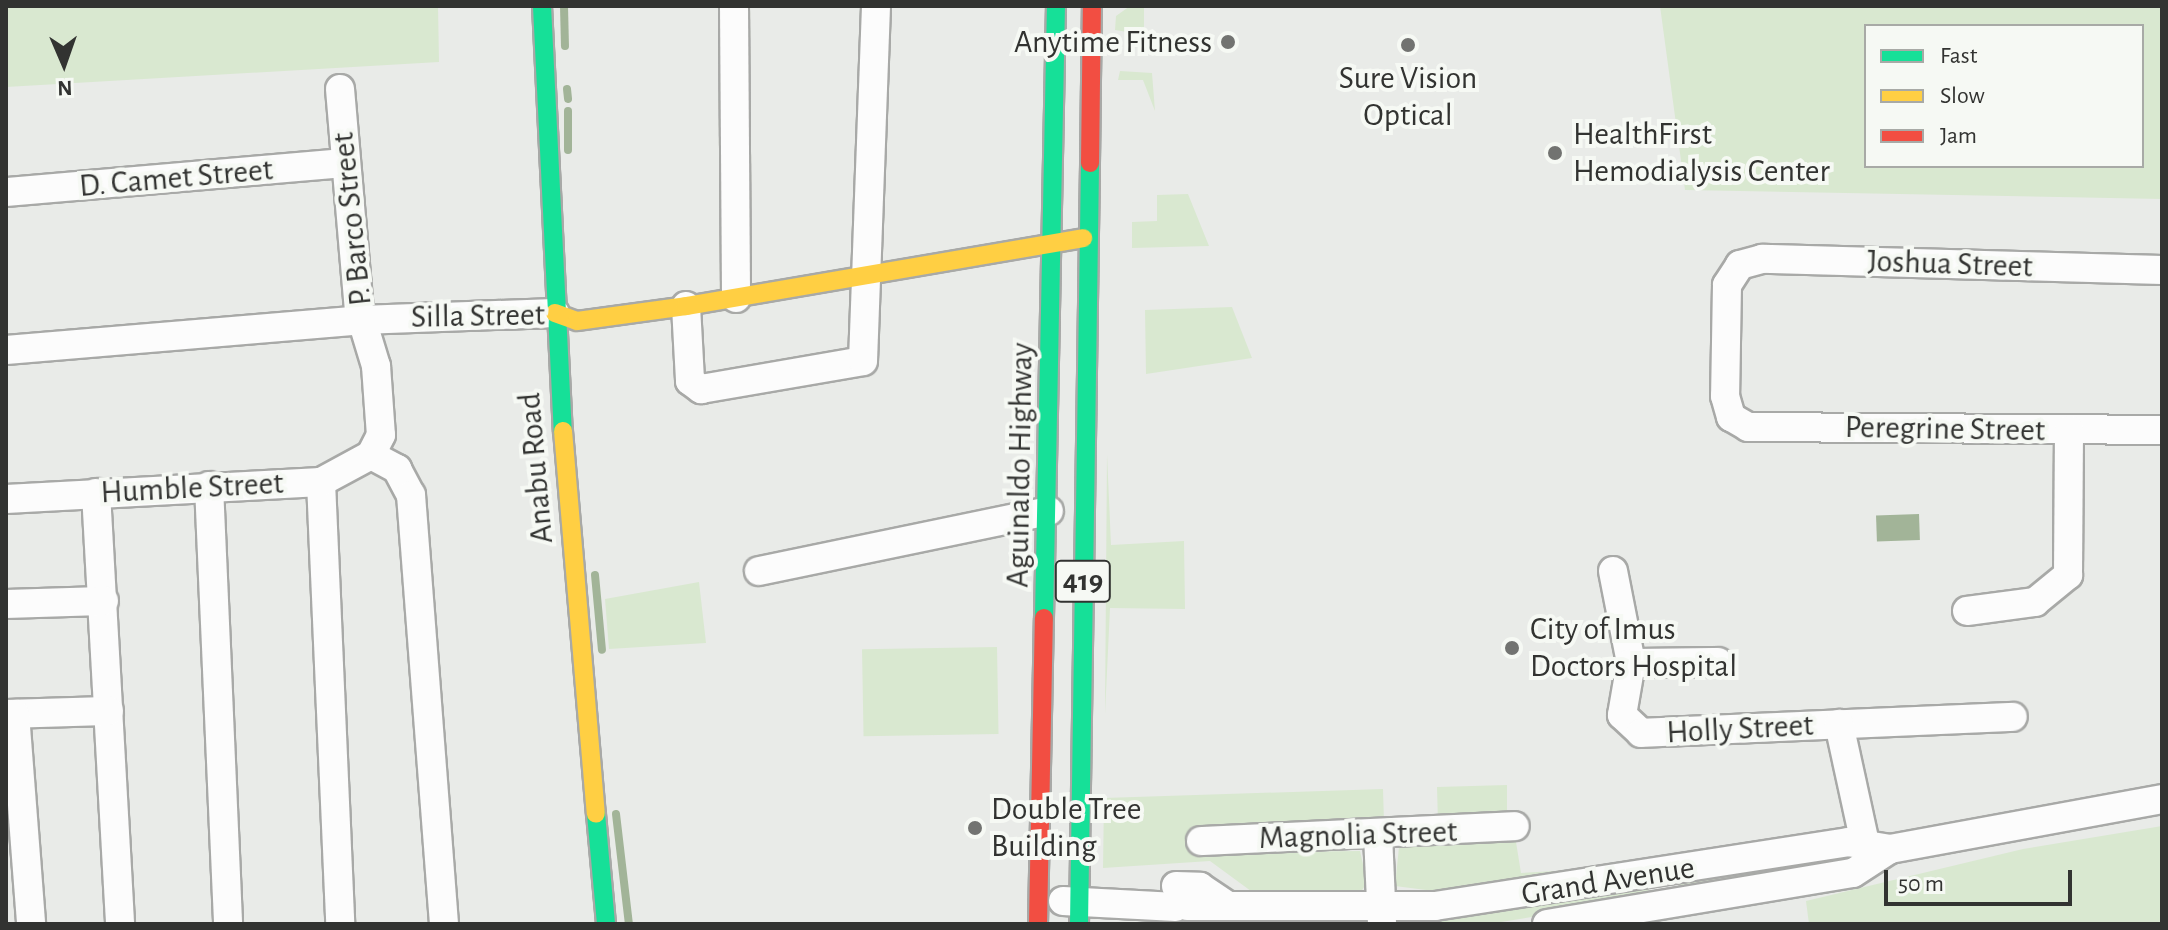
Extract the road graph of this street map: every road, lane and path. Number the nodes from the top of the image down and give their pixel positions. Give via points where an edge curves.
1 (542, 6) edge
2 (734, 6) edge
3 (876, 6) edge
4 (1056, 6) edge
5 (1092, 6) edge
6 (340, 89) dead end
7 (345, 163) junction
8 (6, 192) edge
9 (1087, 237) junction
10 (1053, 243) junction
11 (2162, 270) edge
12 (867, 275) junction
13 (736, 298) junction
14 (686, 306) junction
15 (555, 313) junction
16 (361, 320) junction
17 (6, 350) edge
18 (1731, 417) joint
19 (2069, 430) junction
20 (2162, 430) edge
21 (371, 455) junction
22 (321, 482) junction
23 (209, 486) junction
24 (96, 493) junction
25 (6, 499) edge
26 (1049, 511) junction
27 (759, 571) dead end
28 (1613, 571) dead end
29 (104, 601) junction
30 (6, 604) edge
31 (1967, 611) dead end
32 (1718, 662) dead end
33 (1631, 663) junction
34 (109, 711) junction
35 (11, 714) edge
36 (2013, 717) dead end
37 (1839, 724) junction
38 (2162, 799) edge
39 (1515, 826) dead end
40 (1378, 835) junction
41 (1201, 841) dead end
42 (1878, 846) junction
43 (1661, 871) junction
44 (1666, 904) junction
45 (1038, 912) edge
46 (1079, 913) edge
47 (1382, 916) edge
48 (31, 924) edge
49 (120, 924) edge
50 (228, 924) edge
51 (340, 924) edge
52 (444, 924) edge
53 (606, 924) edge
54 (1547, 924) edge

1 - 15 main road, Anabu Road
2 - 13 street
3 - 12 street
4 - 10 main road, Aguinaldo Highway / 419
5 - 9 main road, Aguinaldo Highway / 419
6 - 7 street, P. Barco Street
7 - 8 street, D. Camet Street
7 - 16 street, P. Barco Street
9 - 10 main road, Silla Street
9 - 46 main road, Aguinaldo Highway / 419
10 - 12 main road, Silla Street
10 - 26 main road, Aguinaldo Highway / 419
11 - 18 street, Joshua Street via 1762,259 1740,265 1727,285
12 - 13 main road, Silla Street
12 - 14 street via 863,361 701,389 690,381
13 - 14 main road, Silla Street
14 - 15 main road, Silla Street via 577,321
15 - 16 street, Silla Street
15 - 53 main road, Anabu Road
16 - 17 street, Silla Street
16 - 21 street, P. Barco Street via 376,366 381,435
18 - 19 street, Peregrine Street via 1748,427
19 - 20 street, Peregrine Street
19 - 31 street via 2068,575 2035,602
21 - 22 street, Humble Street
21 - 52 street via 397,469 411,495
22 - 23 street, Humble Street
22 - 51 street
23 - 24 street, Humble Street
23 - 50 street
24 - 25 street, Humble Street
24 - 29 street
26 - 27 street
26 - 45 main road, Aguinaldo Highway / 419
28 - 33 street, Holly Street
29 - 30 street
29 - 34 street
32 - 33 street
33 - 37 street, Holly Street via 1620,700 1622,715 1641,733
34 - 35 street
34 - 49 street
35 - 48 street
36 - 37 street, Holly Street
37 - 42 street
38 - 42 street, Grand Avenue
39 - 40 street, Magnolia Street
40 - 41 street, Magnolia Street
40 - 47 street
42 - 43 street, Grand Avenue
42 - 44 street, Grand Avenue via 1853,873
43 - 44 street
43 - 47 street, Grand Avenue
44 - 54 street, Grand Avenue
45 - 46 street, Grand Avenue
46 - 47 street, Grand Avenue via 1173,897 1200,887 1228,905

